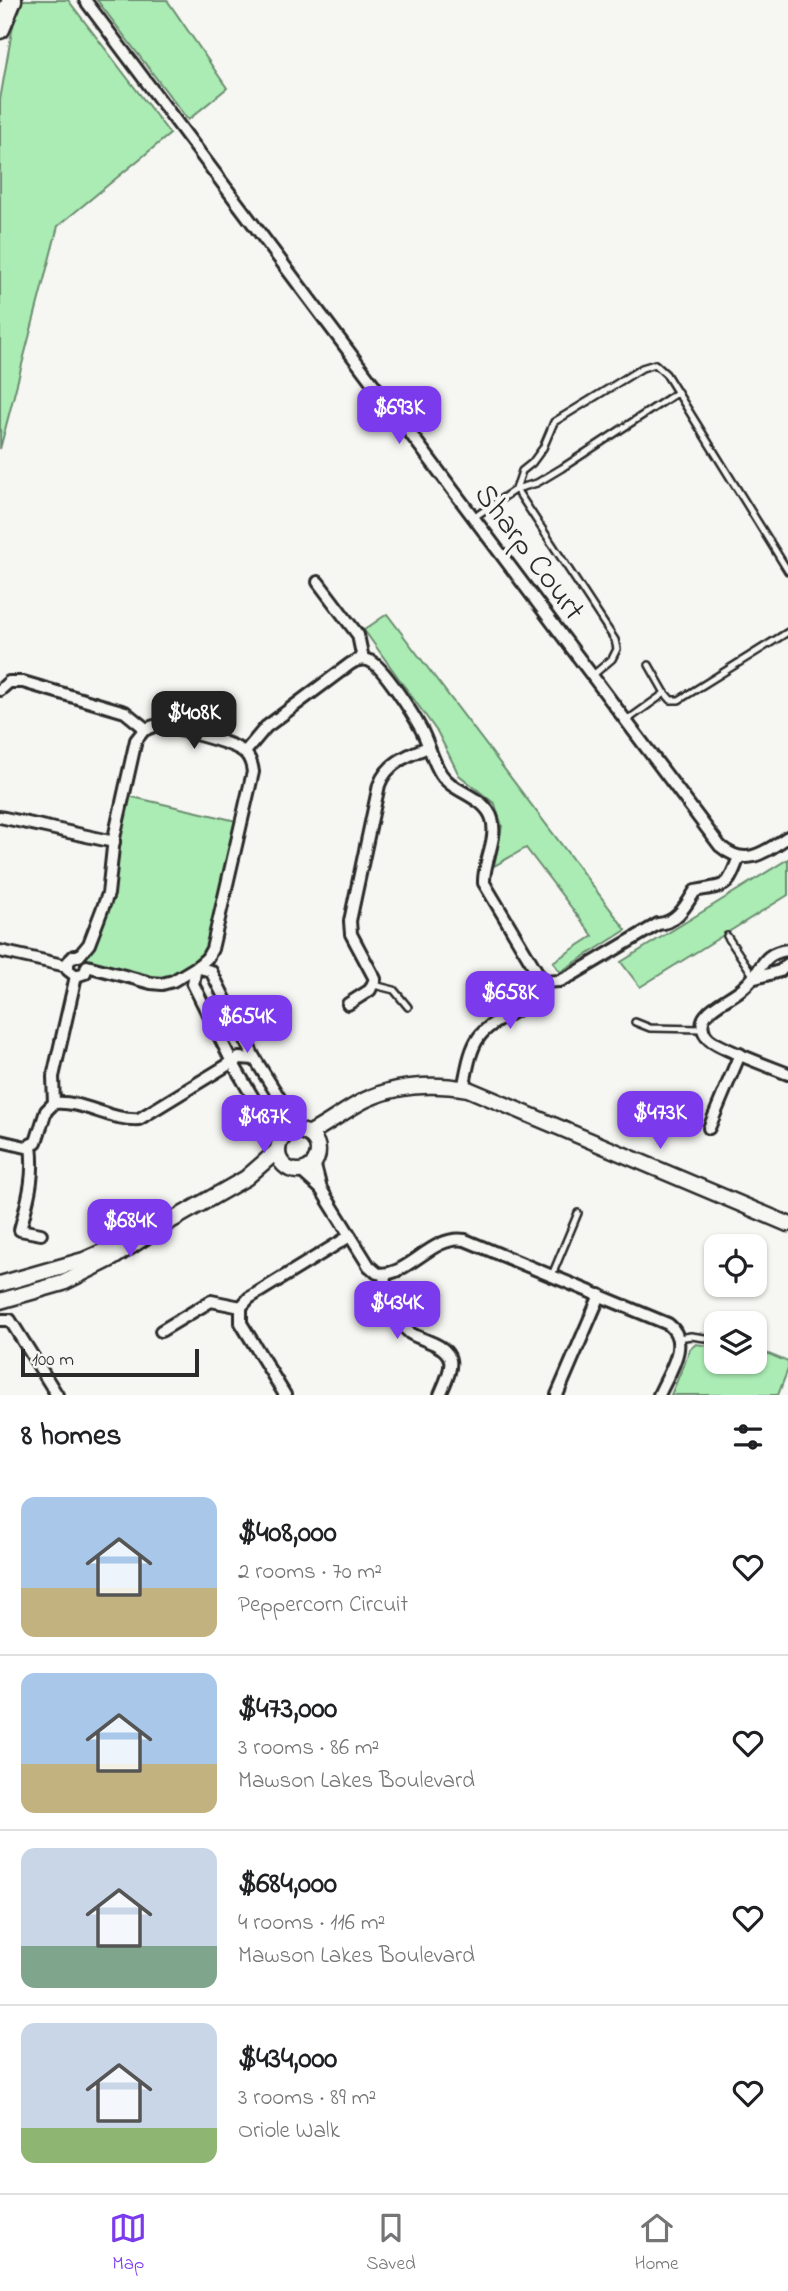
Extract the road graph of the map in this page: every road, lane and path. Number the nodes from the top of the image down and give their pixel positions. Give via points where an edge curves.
1 (1, 0) edge
2 (12, 0) edge
3 (85, 0) edge
4 (0, 6) edge
5 (0, 29) edge
6 (678, 393) junction
7 (516, 488) junction
8 (473, 518) junction
9 (788, 571) edge
10 (318, 582) dead end
11 (788, 632) edge
12 (363, 659) junction
13 (649, 665) dead end
14 (592, 676) junction
15 (1, 686) edge
16 (665, 693) junction
17 (626, 721) junction
18 (146, 729) junction
19 (428, 747) junction
20 (245, 752) junction
21 (0, 817) edge
22 (788, 837) edge
23 (114, 842) junction
24 (739, 857) junction
25 (727, 936) dead end
26 (788, 950) edge
27 (0, 951) edge
28 (79, 956) junction
29 (788, 964) edge
30 (68, 966) junction
31 (88, 966) junction
32 (196, 967) junction
33 (75, 976) junction
34 (755, 978) junction
35 (541, 982) junction
36 (374, 985) junction
37 (348, 1004) dead end
38 (408, 1007) dead end
39 (635, 1022) dead end
40 (703, 1029) junction
41 (740, 1054) junction
42 (254, 1059) junction
43 (232, 1062) junction
44 (788, 1074) edge
45 (463, 1089) junction
46 (54, 1103) junction
47 (342, 1115) junction
48 (709, 1128) dead end
49 (300, 1133) junction
50 (0, 1142) edge
51 (31, 1145) junction
52 (279, 1147) junction
53 (316, 1155) junction
54 (295, 1170) junction
55 (246, 1178) junction
56 (321, 1189) junction
57 (578, 1213) dead end
58 (788, 1224) edge
59 (162, 1226) junction
60 (41, 1234) dead end
61 (350, 1236) junction
62 (383, 1275) junction
63 (552, 1276) junction
64 (0, 1284) edge
65 (600, 1295) junction
66 (0, 1301) edge
67 (240, 1307) junction
68 (0, 1320) edge
69 (161, 1331) dead end
70 (679, 1338) junction
71 (704, 1338) edge
72 (57, 1395) edge
73 (285, 1395) edge
74 (440, 1395) edge
75 (557, 1395) edge
76 (659, 1395) edge

1 - 4 main road
2 - 5 main road
3 - 8 street, Sharp Court
6 - 7 lane via 537,483
6 - 7 lane via 661,367 642,368 554,422
6 - 9 lane
7 - 8 lane
7 - 14 lane via 615,640 612,659
8 - 14 street, Sharp Court
10 - 12 street via 358,635
11 - 16 lane via 679,699 671,700
12 - 19 street via 377,665 397,691
12 - 20 street via 349,664 268,726
13 - 16 lane
14 - 17 street, Sharp Court
15 - 18 street via 19,681 125,712
16 - 17 lane
17 - 24 street, Sharp Court via 720,845
18 - 20 street via 164,726
18 - 23 street via 136,740
19 - 35 street via 442,776 490,814 493,834 484,883
19 - 36 street via 388,768 376,798 350,921 351,934 374,975
20 - 32 street via 253,772 212,949
21 - 23 street
22 - 24 street via 760,855
23 - 28 street via 106,905
24 - 35 street via 731,878 721,888 695,891 686,908 665,923 657,923 560,981
25 - 34 lane
26 - 34 street via 765,959
27 - 30 street
28 - 30 street
28 - 31 street
29 - 34 street
30 - 33 street
31 - 32 street via 157,984 173,981
31 - 33 street
32 - 42 street via 211,971
32 - 43 street via 194,984
33 - 46 street via 53,1077
34 - 40 street via 706,1014
35 - 45 street via 538,995 480,1035
36 - 37 street
36 - 38 lane via 394,990
39 - 40 lane via 650,1028
40 - 41 street via 708,1039
41 - 44 street
41 - 48 street
42 - 43 street
42 - 49 street
43 - 46 street via 139,1119
43 - 52 street
45 - 47 street via 441,1084 396,1089
45 - 58 street
46 - 51 street
47 - 49 street
47 - 53 street
49 - 52 street via 286,1134
49 - 53 street via 314,1139
50 - 51 street
51 - 60 street via 33,1180 20,1230
52 - 54 street via 280,1160
52 - 55 street
53 - 54 street
53 - 56 street
54 - 55 street
54 - 56 street
55 - 59 street
56 - 61 street
57 - 63 lane
59 - 64 street via 85,1260
59 - 66 street via 63,1283
61 - 62 street via 369,1266
61 - 67 street
62 - 63 street via 443,1242 459,1239
62 - 74 street via 388,1299 405,1327 441,1346 450,1356 450,1371
63 - 65 street
65 - 70 street via 668,1324
65 - 75 street
67 - 69 street via 211,1301
67 - 73 street via 241,1323
68 - 72 street via 10,1320
70 - 71 lane
70 - 76 street

